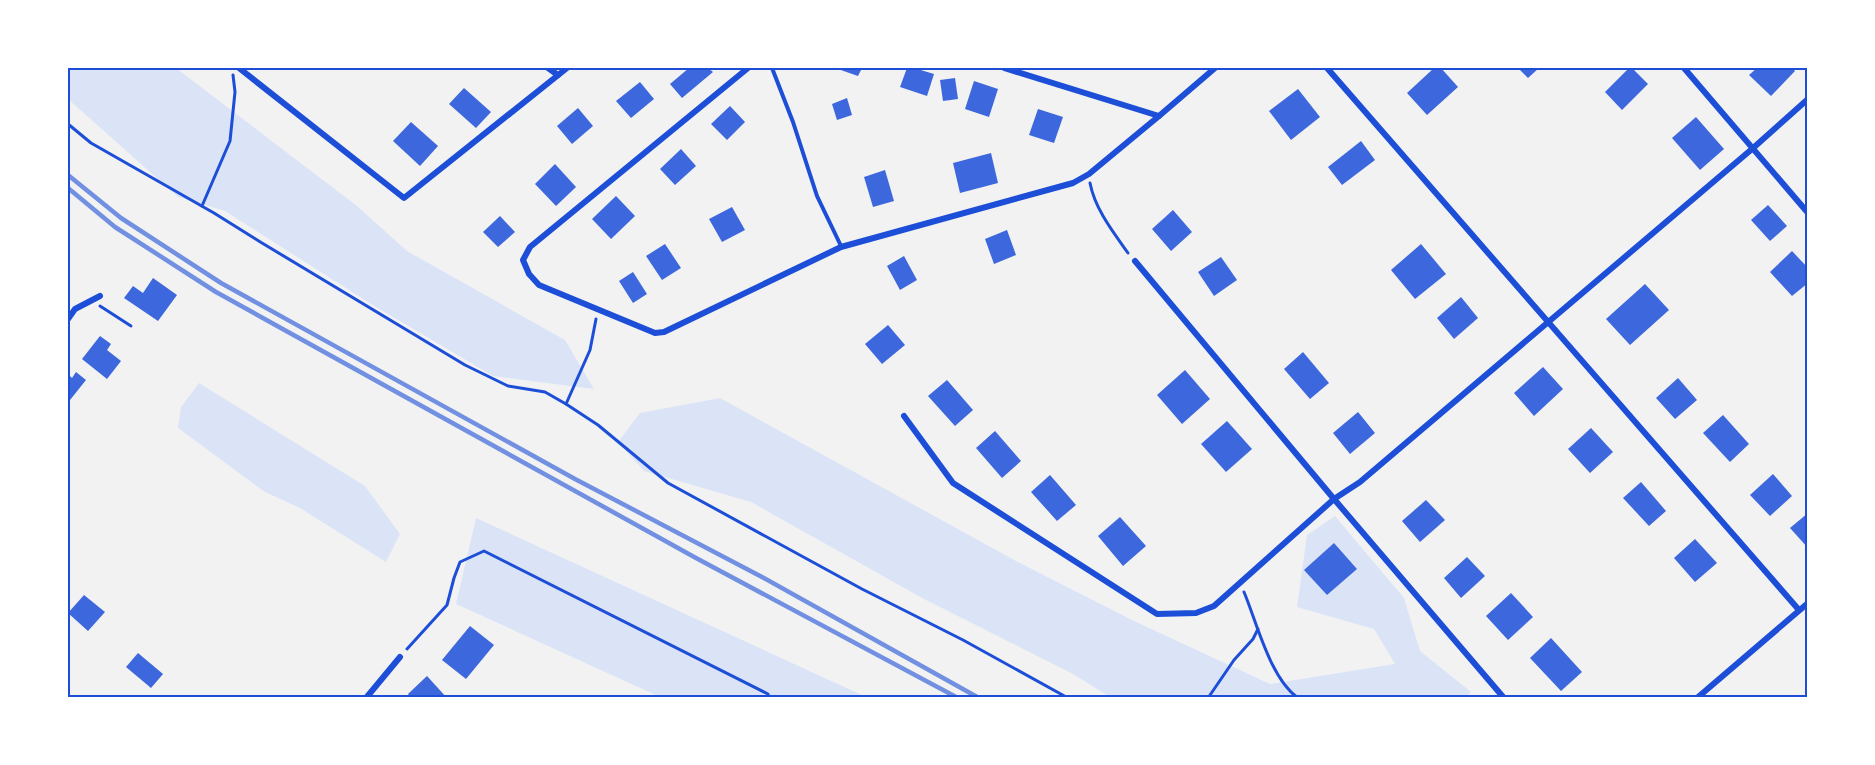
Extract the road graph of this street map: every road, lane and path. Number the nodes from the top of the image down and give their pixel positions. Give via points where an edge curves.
1 (232, 68) edge
2 (239, 68) edge
3 (548, 68) edge
4 (567, 68) edge
5 (748, 68) edge
6 (772, 68) edge
7 (1004, 68) edge
8 (1215, 68) edge
9 (1327, 68) edge
10 (1684, 68) edge
11 (558, 75) junction
12 (1808, 99) edge
13 (1159, 116) junction
14 (68, 124) edge
15 (1752, 149) junction
16 (1089, 174) junction
17 (202, 206) junction
18 (1808, 213) edge
19 (841, 247) junction
20 (1135, 261) joint
21 (100, 296) dead end
22 (91, 300) junction
23 (597, 309) junction
24 (68, 318) edge
25 (1548, 323) junction
26 (131, 327) dead end
27 (566, 404) junction
28 (903, 416) dead end
29 (1334, 499) junction
30 (1240, 582) junction
31 (1808, 603) edge
32 (1799, 610) junction
33 (1258, 629) junction
34 (400, 657) joint
35 (366, 698) edge
36 (769, 698) edge
37 (1068, 698) edge
38 (1208, 698) edge
39 (1298, 698) edge
40 (1504, 698) edge
41 (1697, 698) edge

1 - 17 path via 235,92 230,141
2 - 11 street via 404,198
3 - 11 street
4 - 11 street
5 - 23 street via 530,247 523,260 539,285
6 - 19 lane via 817,196
7 - 13 street
8 - 13 street
9 - 25 street
10 - 15 street
12 - 15 street
13 - 16 street
14 - 17 path via 91,143
15 - 18 street
15 - 25 street
16 - 19 street via 1073,183
16 - 20 path via 1093,197 1104,218
17 - 27 path via 465,365 508,386 545,392
19 - 23 street via 664,332 655,333
20 - 29 street
21 - 22 street
22 - 24 street
22 - 26 path
23 - 27 path via 590,350
25 - 29 street via 1360,482
25 - 32 street
27 - 37 path via 668,483
28 - 30 street via 953,483 1157,615 1196,613 1214,606
29 - 30 street
29 - 40 street
30 - 33 path
31 - 32 street
32 - 41 street
33 - 38 path
33 - 39 path via 1287,690
34 - 35 street
34 - 36 path via 447,605 460,562 484,551 768,694

